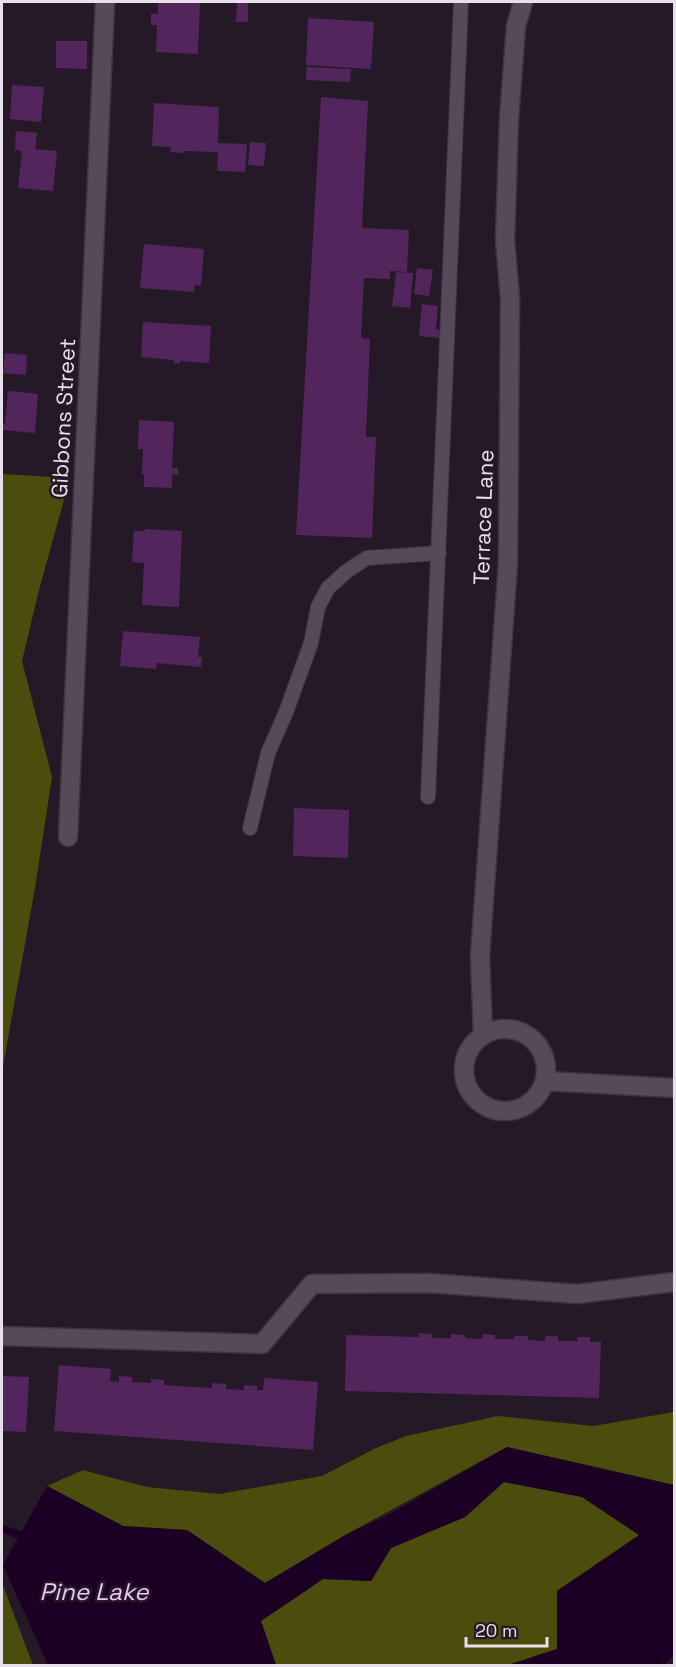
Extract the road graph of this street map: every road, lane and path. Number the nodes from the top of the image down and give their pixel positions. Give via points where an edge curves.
1 (105, 2) edge
2 (461, 2) edge
3 (523, 2) edge
4 (439, 553) junction
5 (428, 796) dead end
6 (250, 828) dead end
7 (68, 837) dead end
8 (483, 1035) junction
9 (545, 1081) junction
10 (675, 1088) edge
11 (675, 1282) edge
12 (2, 1336) edge

1 - 7 street, Gibbons Street
2 - 4 lane
3 - 8 street, Terrace Lane via 516,26 509,130 505,240 510,298 508,563 480,956
4 - 5 lane
4 - 6 lane via 367,558 328,588 268,753
8 - 9 street via 496,1029 524,1032 543,1053
8 - 9 street via 466,1054 464,1067 468,1086 479,1102 503,1111 516,1110 528,1104
9 - 10 street
11 - 12 street via 578,1294 429,1283 312,1284 262,1344

